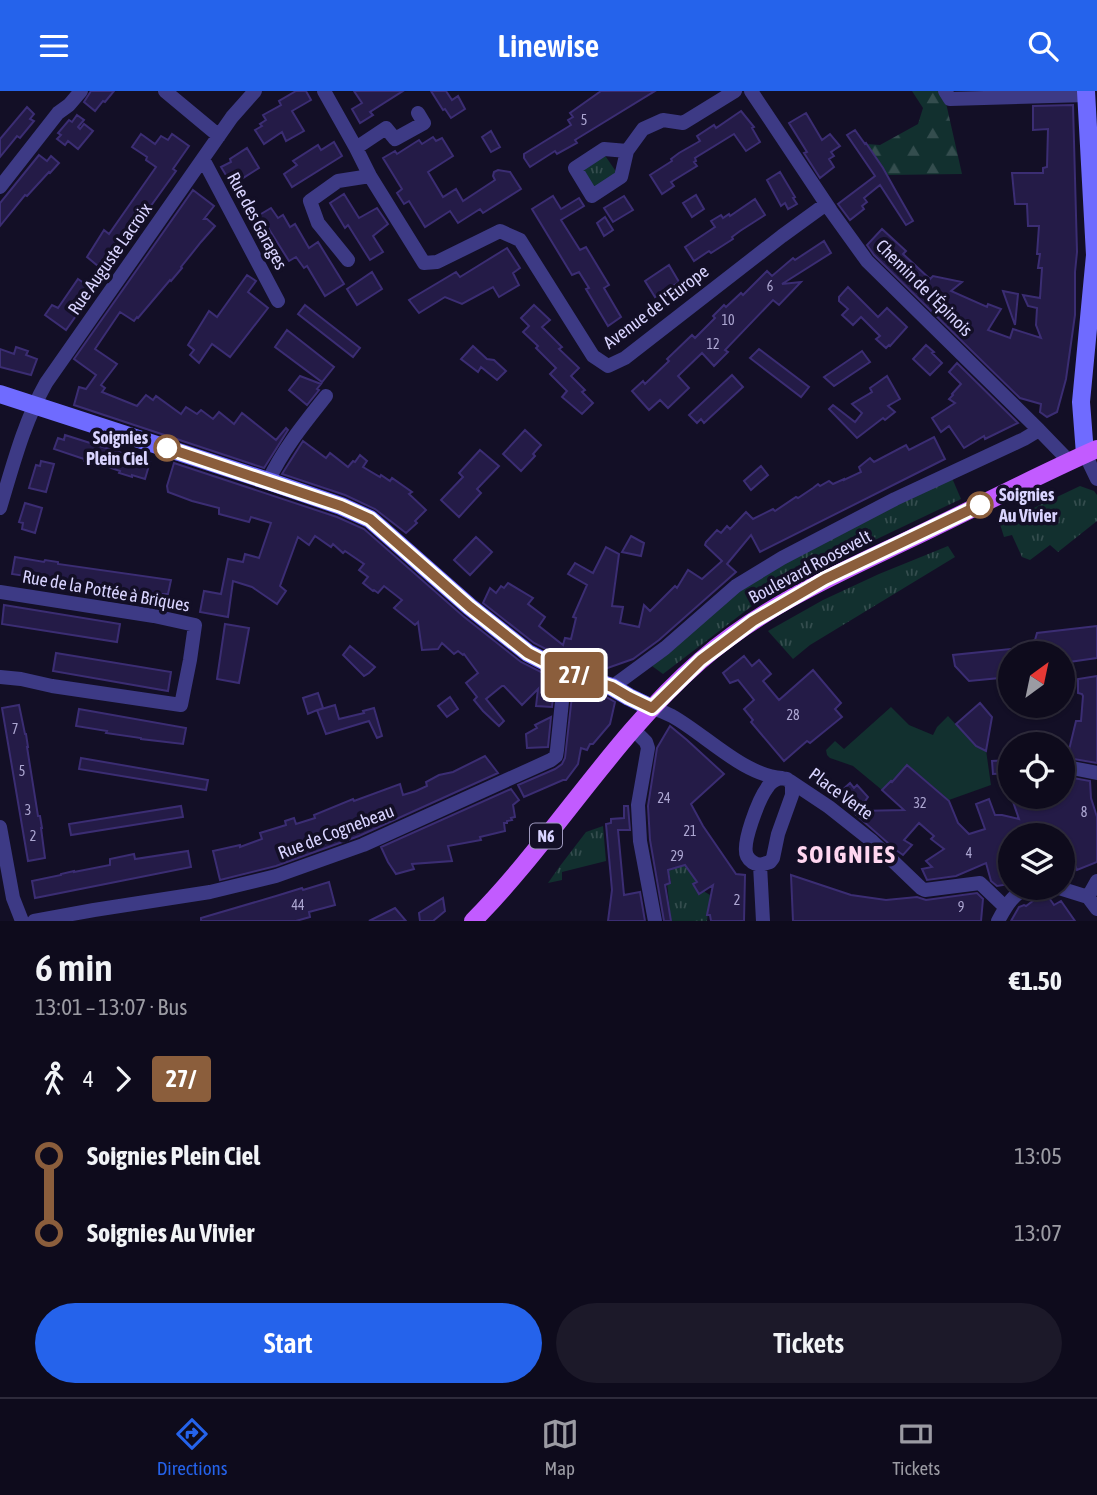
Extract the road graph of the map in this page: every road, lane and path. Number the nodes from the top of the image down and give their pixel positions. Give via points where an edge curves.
1 (81, 91) edge
2 (164, 91) edge
3 (255, 91) edge
4 (324, 91) edge
5 (735, 91) edge
6 (751, 91) edge
7 (945, 91) edge
8 (1086, 93) edge
9 (418, 113) dead end
10 (219, 136) junction
11 (356, 148) junction
12 (627, 151) dead end
13 (203, 159) junction
14 (370, 176) junction
15 (0, 187) edge
16 (826, 204) junction
17 (1096, 255) edge
18 (348, 260) dead end
19 (278, 301) dead end
20 (0, 394) edge
21 (326, 396) dead end
22 (34, 405) junction
23 (1039, 430) junction
24 (1083, 455) edge
25 (1097, 479) edge
26 (268, 481) junction
27 (0, 508) edge
28 (0, 592) edge
29 (565, 672) junction
30 (0, 677) edge
31 (612, 687) junction
32 (652, 708) junction
33 (633, 729) junction
34 (1075, 769) edge
35 (757, 771) junction
36 (1097, 773) edge
37 (787, 779) junction
38 (767, 787) junction
39 (0, 827) edge
40 (760, 865) junction
41 (1097, 881) edge
42 (1075, 895) edge
43 (1012, 900) edge
44 (1092, 903) edge
45 (1005, 907) junction
46 (22, 921) edge
47 (34, 921) edge
48 (473, 921) edge
49 (655, 921) edge
50 (763, 921) edge
51 (998, 921) edge

1 - 15 street
2 - 10 street
3 - 10 street, Rue Auguste Lacroix
4 - 11 street, Avenue de l'Europe
5 - 12 street via 683,123 663,120 643,129
6 - 16 street, Chemin de l'Épinois
7 - 8 street via 950,99
8 - 17 main road
9 - 11 street via 424,123 395,139 386,128
10 - 13 street, Rue Auguste Lacroix
11 - 14 street, Avenue de l'Europe
13 - 19 street, Rue des Garages
13 - 22 street, Rue Auguste Lacroix
14 - 16 street, Avenue de l'Europe via 424,263 437,262 500,230 520,240 593,356 608,366 625,358
14 - 18 street via 338,181 310,201 317,223
16 - 23 street, Chemin de l'Épinois via 867,261
17 - 24 main road via 1081,401
20 - 22 main road
21 - 26 street via 290,441
22 - 26 main road
22 - 27 street, Rue Auguste Lacroix
23 - 24 street, Chemin de l'Épinois
23 - 31 street, Boulevard Roosevelt via 782,558 736,586
24 - 25 street, Chemin de l'Épinois
24 - 32 main road, Boulevard Roosevelt / N6 via 825,579 763,614 701,660
26 - 29 main road via 370,519 528,653
28 - 30 street, Rue de la Pottée à Briques via 195,625 180,705
29 - 31 main road
29 - 47 street, Rue de Cognebeau via 556,756 341,854 246,884
31 - 32 main road
32 - 33 main road, Boulevard Roosevelt / N6
32 - 35 street
33 - 48 main road, Boulevard Roosevelt / N6
33 - 49 street via 648,748 638,805
34 - 36 street
35 - 37 street, Place Verte
35 - 38 street
37 - 38 street via 776,779
37 - 40 street via 792,796 774,855
37 - 45 street, Place Verte via 872,841 921,888 980,883
38 - 40 street via 746,847 747,857
39 - 46 street via 13,898
40 - 50 street
41 - 44 street
42 - 44 street
43 - 45 street
45 - 51 street

